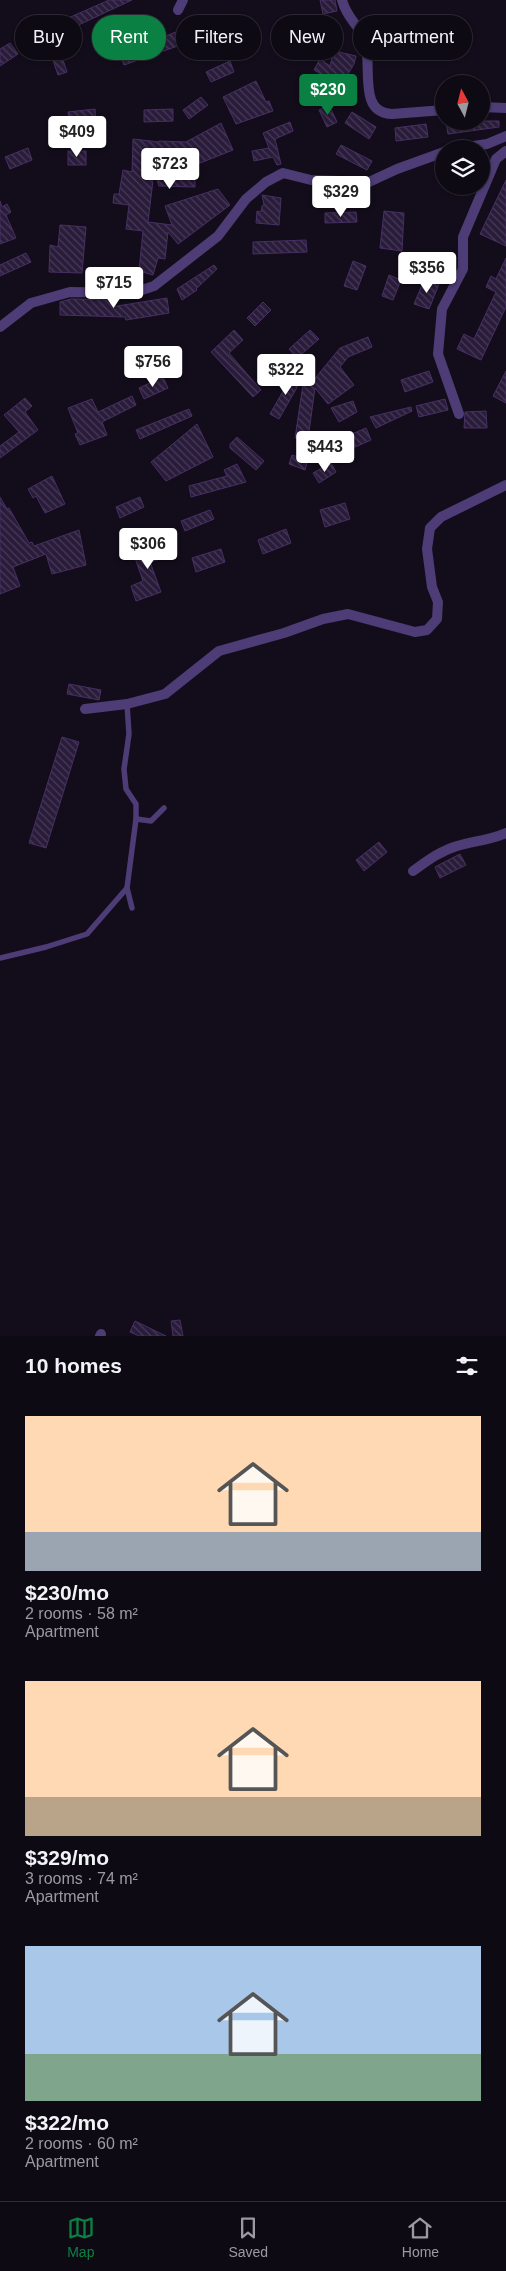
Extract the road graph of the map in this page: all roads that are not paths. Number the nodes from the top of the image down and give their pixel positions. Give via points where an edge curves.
1 (183, 0) edge
2 (342, 0) edge
3 (178, 10) dead end
4 (490, 107) edge
5 (506, 108) edge
6 (435, 111) edge
7 (506, 136) edge
8 (490, 143) edge
9 (506, 151) edge
10 (435, 155) edge
11 (0, 327) edge
12 (459, 414) dead end
13 (506, 485) edge
14 (127, 704) junction
15 (86, 710) dead end
16 (164, 808) dead end
17 (136, 819) junction
18 (506, 833) edge
19 (414, 871) dead end
20 (127, 888) junction
21 (132, 908) dead end
22 (0, 958) edge

1 - 3 street
2 - 6 street via 344,9 363,36 370,100 375,109 386,114
4 - 5 street
7 - 8 street
9 - 12 street via 496,158 463,237 464,269 442,309 438,354
10 - 11 street via 369,182 311,180 283,173 246,199 218,236 154,286 134,293 70,292 31,304
13 - 14 street via 441,517 430,528 427,549 432,587 438,602 438,618 427,630 415,632 348,614 323,619 284,634 219,651 165,694
14 - 15 street
14 - 17 lane via 129,734 124,769 126,789 136,804
16 - 17 lane via 151,822
17 - 20 lane
18 - 19 street via 456,846 433,856
20 - 21 lane
20 - 22 lane via 87,934

